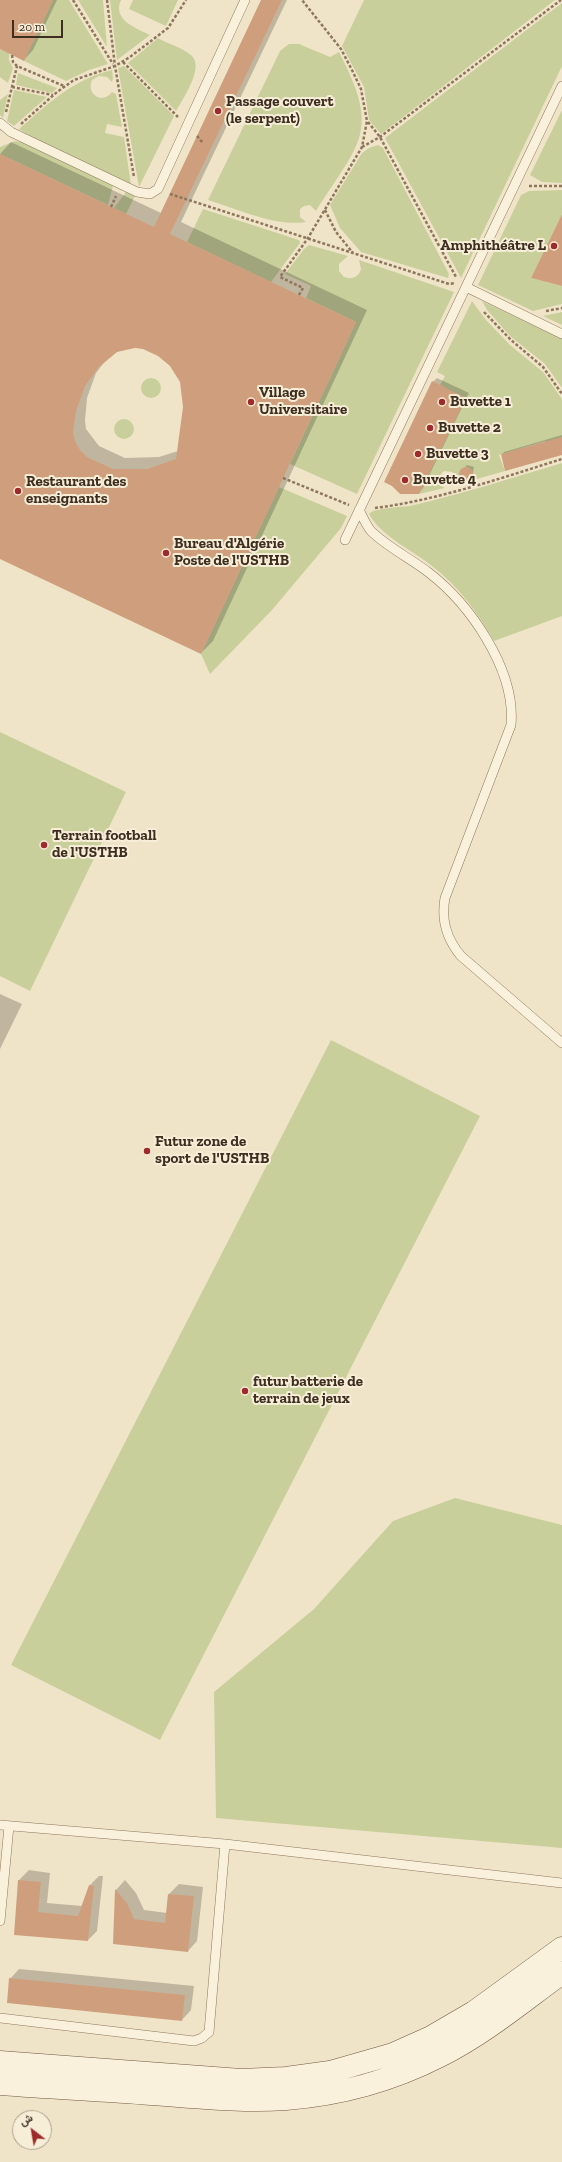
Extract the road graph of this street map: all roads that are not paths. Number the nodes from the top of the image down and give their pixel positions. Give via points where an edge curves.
1 (245, 0) edge
2 (562, 86) edge
3 (2, 125) edge
4 (466, 287) junction
5 (562, 334) edge
6 (359, 510) junction
7 (345, 540) dead end
8 (562, 1043) edge
9 (4, 1825) edge
10 (225, 1844) junction
11 (562, 1883) edge
12 (0, 1921) edge
13 (562, 1948) edge
14 (562, 1973) edge
15 (0, 2018) edge
16 (0, 2062) edge
17 (0, 2084) edge

1 - 3 lane via 158,189 146,195 137,192 11,132
2 - 4 lane
4 - 5 lane
4 - 6 lane
6 - 7 lane
6 - 8 lane via 372,532 430,573 456,598 483,633 502,672 512,705 511,724 445,898 444,923 449,938 461,956
9 - 10 lane
9 - 12 lane
10 - 11 lane
10 - 15 lane via 209,2032 202,2038 194,2041
13 - 16 main road via 474,2012 431,2037 393,2054 330,2072 286,2078 241,2080
14 - 17 main road via 485,2030 440,2056 382,2080 328,2094 286,2099 240,2100

